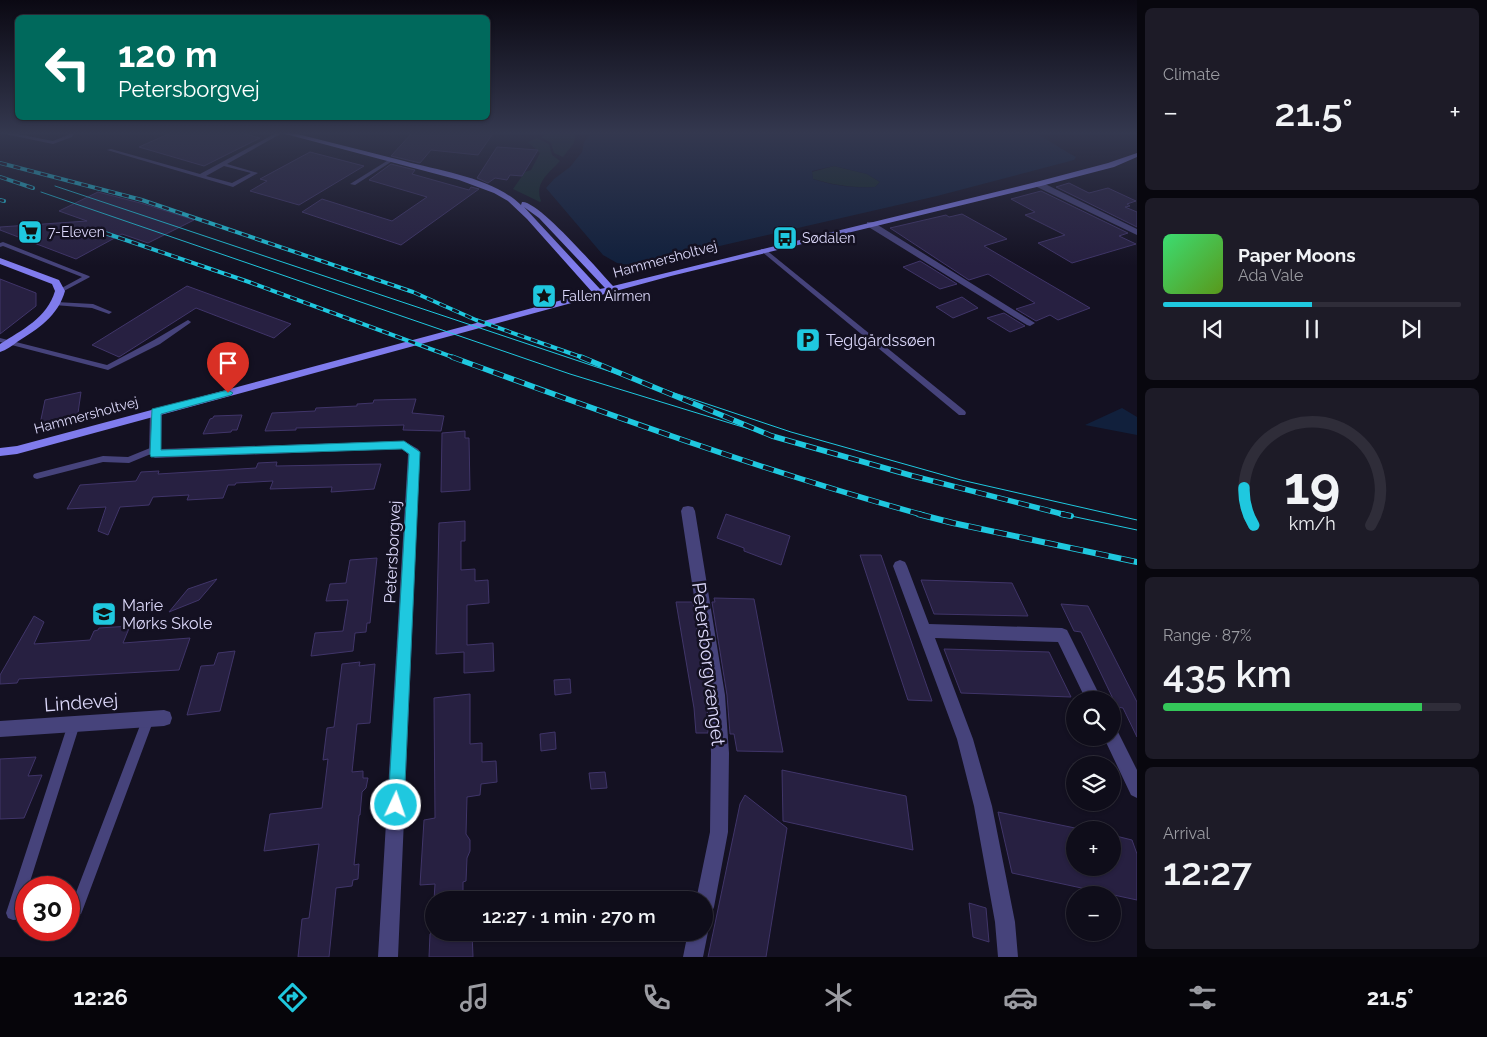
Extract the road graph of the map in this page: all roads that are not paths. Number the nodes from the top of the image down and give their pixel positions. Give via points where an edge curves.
1 (203, 177) edge
2 (248, 177) edge
3 (364, 177) edge
4 (457, 177) edge
5 (1066, 177) edge
6 (352, 184) dead end
7 (1038, 184) junction
8 (511, 199) junction
9 (870, 224) junction
10 (1137, 232) edge
11 (0, 245) edge
12 (763, 250) junction
13 (0, 261) edge
14 (611, 289) junction
15 (60, 291) junction
16 (598, 293) junction
17 (56, 304) junction
18 (109, 312) dead end
19 (188, 322) dead end
20 (1030, 322) dead end
21 (0, 340) edge
22 (11, 342) junction
23 (0, 349) edge
24 (156, 412) junction
25 (962, 413) dead end
26 (155, 449) junction
27 (0, 452) edge
28 (37, 476) dead end
29 (688, 511) dead end
30 (900, 566) dead end
31 (924, 632) junction
32 (1090, 691) edge
33 (156, 719) joint
34 (74, 724) junction
35 (0, 728) edge
36 (1116, 746) edge
37 (1137, 789) edge
38 (25, 876) edge
39 (707, 891) edge
40 (80, 900) edge
41 (696, 941) edge
42 (388, 957) edge
43 (693, 957) edge
44 (1008, 957) edge

1 - 2 lane via 233,185
3 - 6 lane
4 - 8 street
5 - 7 street, Hammersholtvej
7 - 9 street, Hammersholtvej
7 - 10 street
8 - 14 street via 522,202 542,216
8 - 16 street
9 - 12 street, Hammersholtvej
9 - 20 street
11 - 15 lane via 87,277
12 - 14 street, Hammersholtvej
12 - 25 lane
13 - 15 street via 56,282
14 - 16 street, Hammersholtvej
15 - 17 street
16 - 24 street, Hammersholtvej
17 - 18 lane via 93,306
17 - 22 street via 40,321
19 - 22 lane via 108,368
21 - 22 lane
22 - 23 street
24 - 26 street
24 - 27 street, Hammersholtvej
26 - 28 lane via 128,460 103,459
26 - 42 street, Petersborgvej via 155,454 404,445 414,452
29 - 39 street, Petersborgvænget via 717,695 720,753 719,832
30 - 31 street
31 - 32 street via 1062,635
31 - 44 street via 964,739 983,806 1005,922
33 - 34 street, Lindevej
33 - 40 lane
34 - 35 street, Lindevej
34 - 38 lane
36 - 37 street
41 - 43 street

